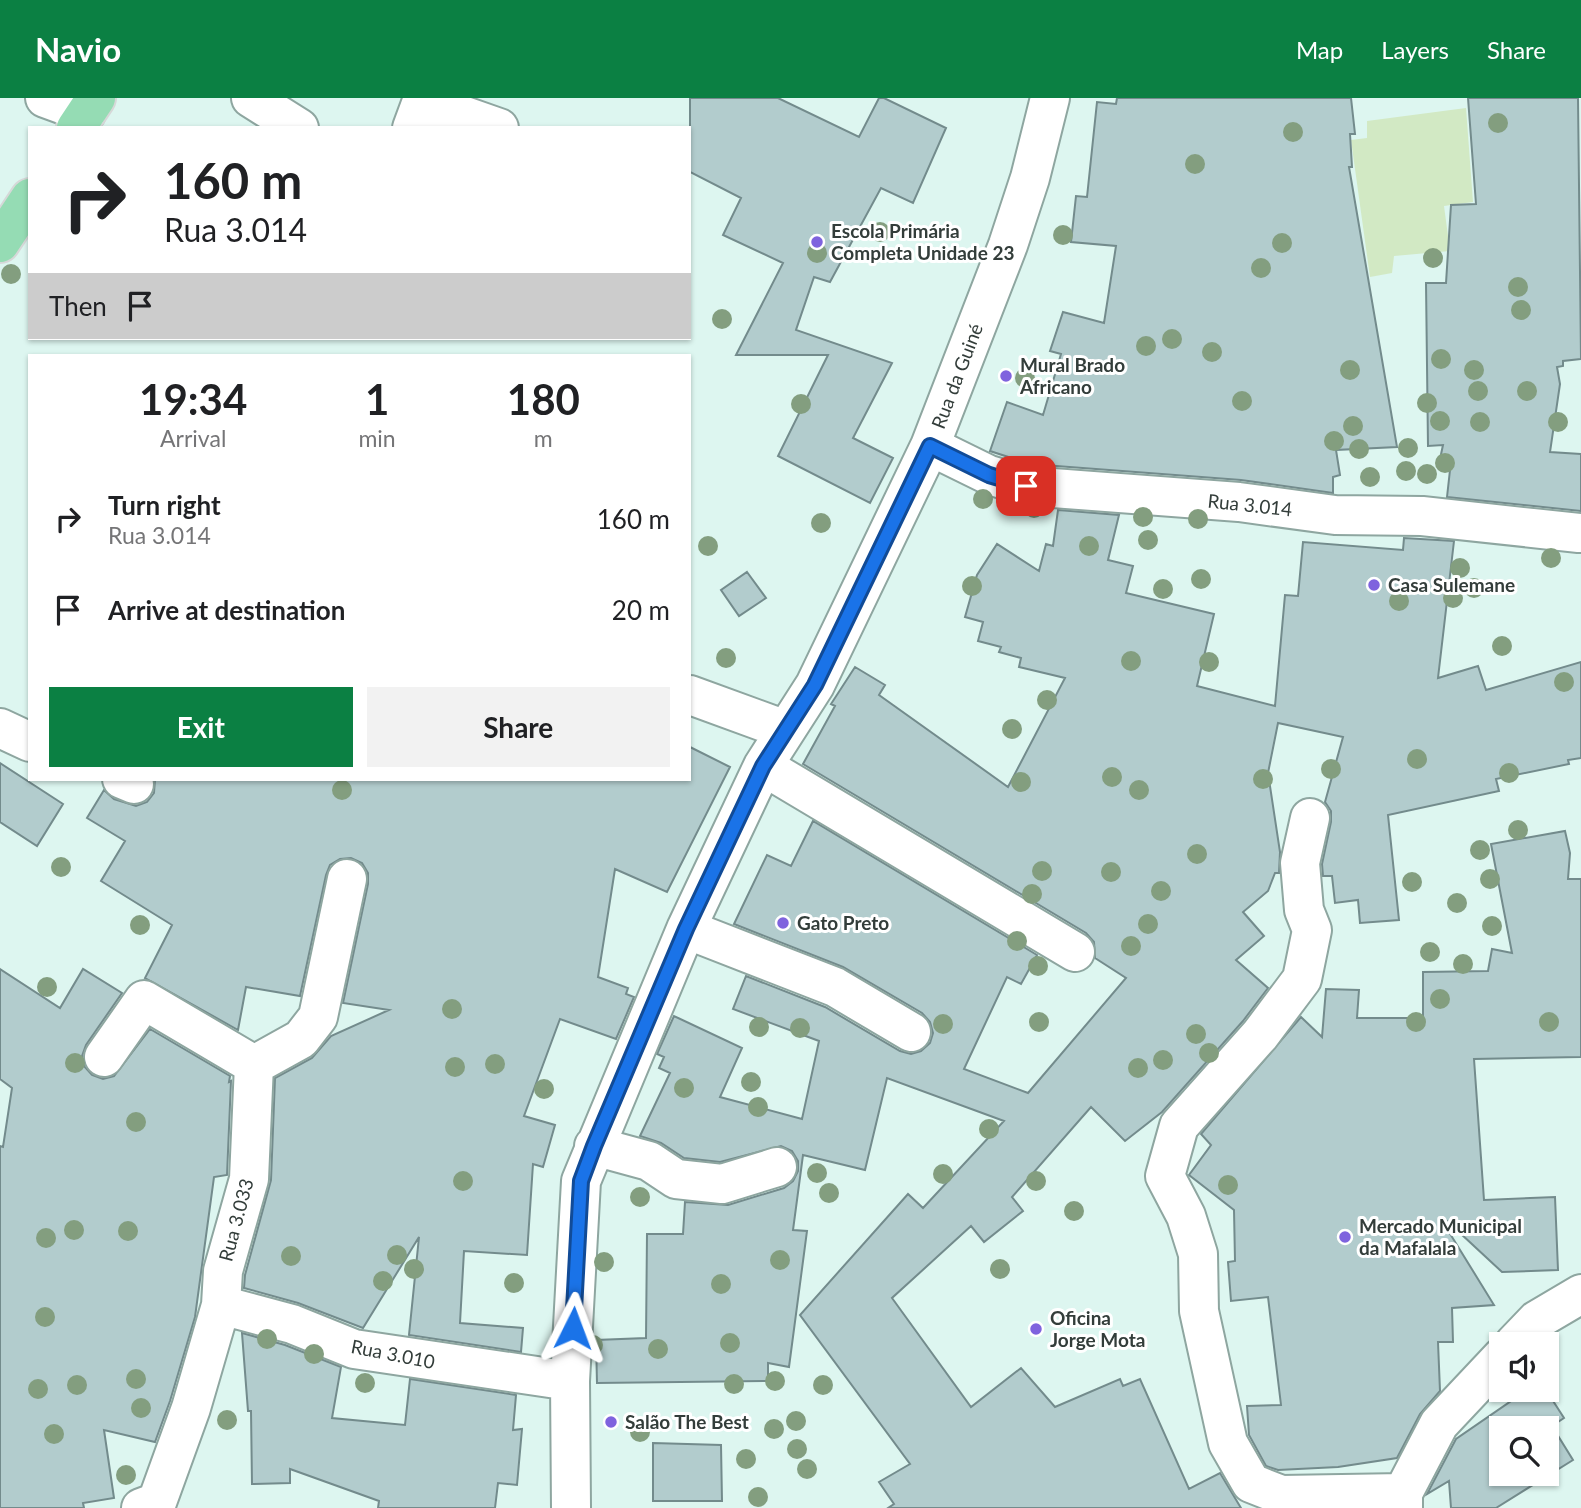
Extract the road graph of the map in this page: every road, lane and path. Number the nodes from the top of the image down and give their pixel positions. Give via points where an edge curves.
1 (45, 98) edge
2 (251, 98) edge
3 (1050, 98) edge
4 (86, 113) edge
5 (296, 126) edge
6 (413, 126) edge
7 (493, 126) edge
8 (28, 201) edge
9 (0, 243) edge
10 (930, 446) junction
11 (1579, 533) dead end
12 (691, 695) edge
13 (0, 728) edge
14 (786, 730) junction
15 (28, 741) edge
16 (763, 766) junction
17 (1310, 818) dead end
18 (347, 879) dead end
19 (686, 929) junction
20 (1075, 952) dead end
21 (911, 1032) dead end
22 (104, 1057) dead end
23 (254, 1065) junction
24 (594, 1146) junction
25 (777, 1167) dead end
26 (1581, 1294) edge
27 (221, 1305) junction
28 (1526, 1332) edge
29 (1489, 1371) edge
30 (570, 1381) junction
31 (1403, 1500) edge
32 (141, 1508) edge
33 (571, 1508) edge

1 - 4 street
2 - 5 street
3 - 10 street, Rua da Guiné via 1008,245
6 - 7 street via 422,101
8 - 9 main road
10 - 11 street, Rua 3.014 via 989,475 1026,486 1239,502 1335,515 1422,516
10 - 14 street, Rua da Guiné via 815,685
12 - 14 street
13 - 15 street
14 - 16 street, Rua da Guiné
16 - 19 street, Rua da Guiné
16 - 20 street
17 - 31 street via 1300,863 1304,910 1312,930 1302,979 1260,1035 1179,1126 1165,1176 1186,1216 1198,1254 1199,1311 1228,1443 1251,1483 1281,1495
18 - 23 street via 318,1017 301,1039
19 - 21 street via 835,987
19 - 24 street, Rua da Guiné
22 - 23 street via 144,1000
23 - 27 street, Rua 3.033 via 249,1179 223,1271
24 - 25 street via 649,1161 676,1179 722,1184
24 - 30 street, Rua da Guiné via 581,1181
26 - 28 street
27 - 30 street, Rua 3.010 via 292,1324 354,1349
27 - 32 street, Rua 3.033 via 170,1471 157,1502
29 - 31 street via 1439,1424
30 - 33 street, Rua da Guiné

